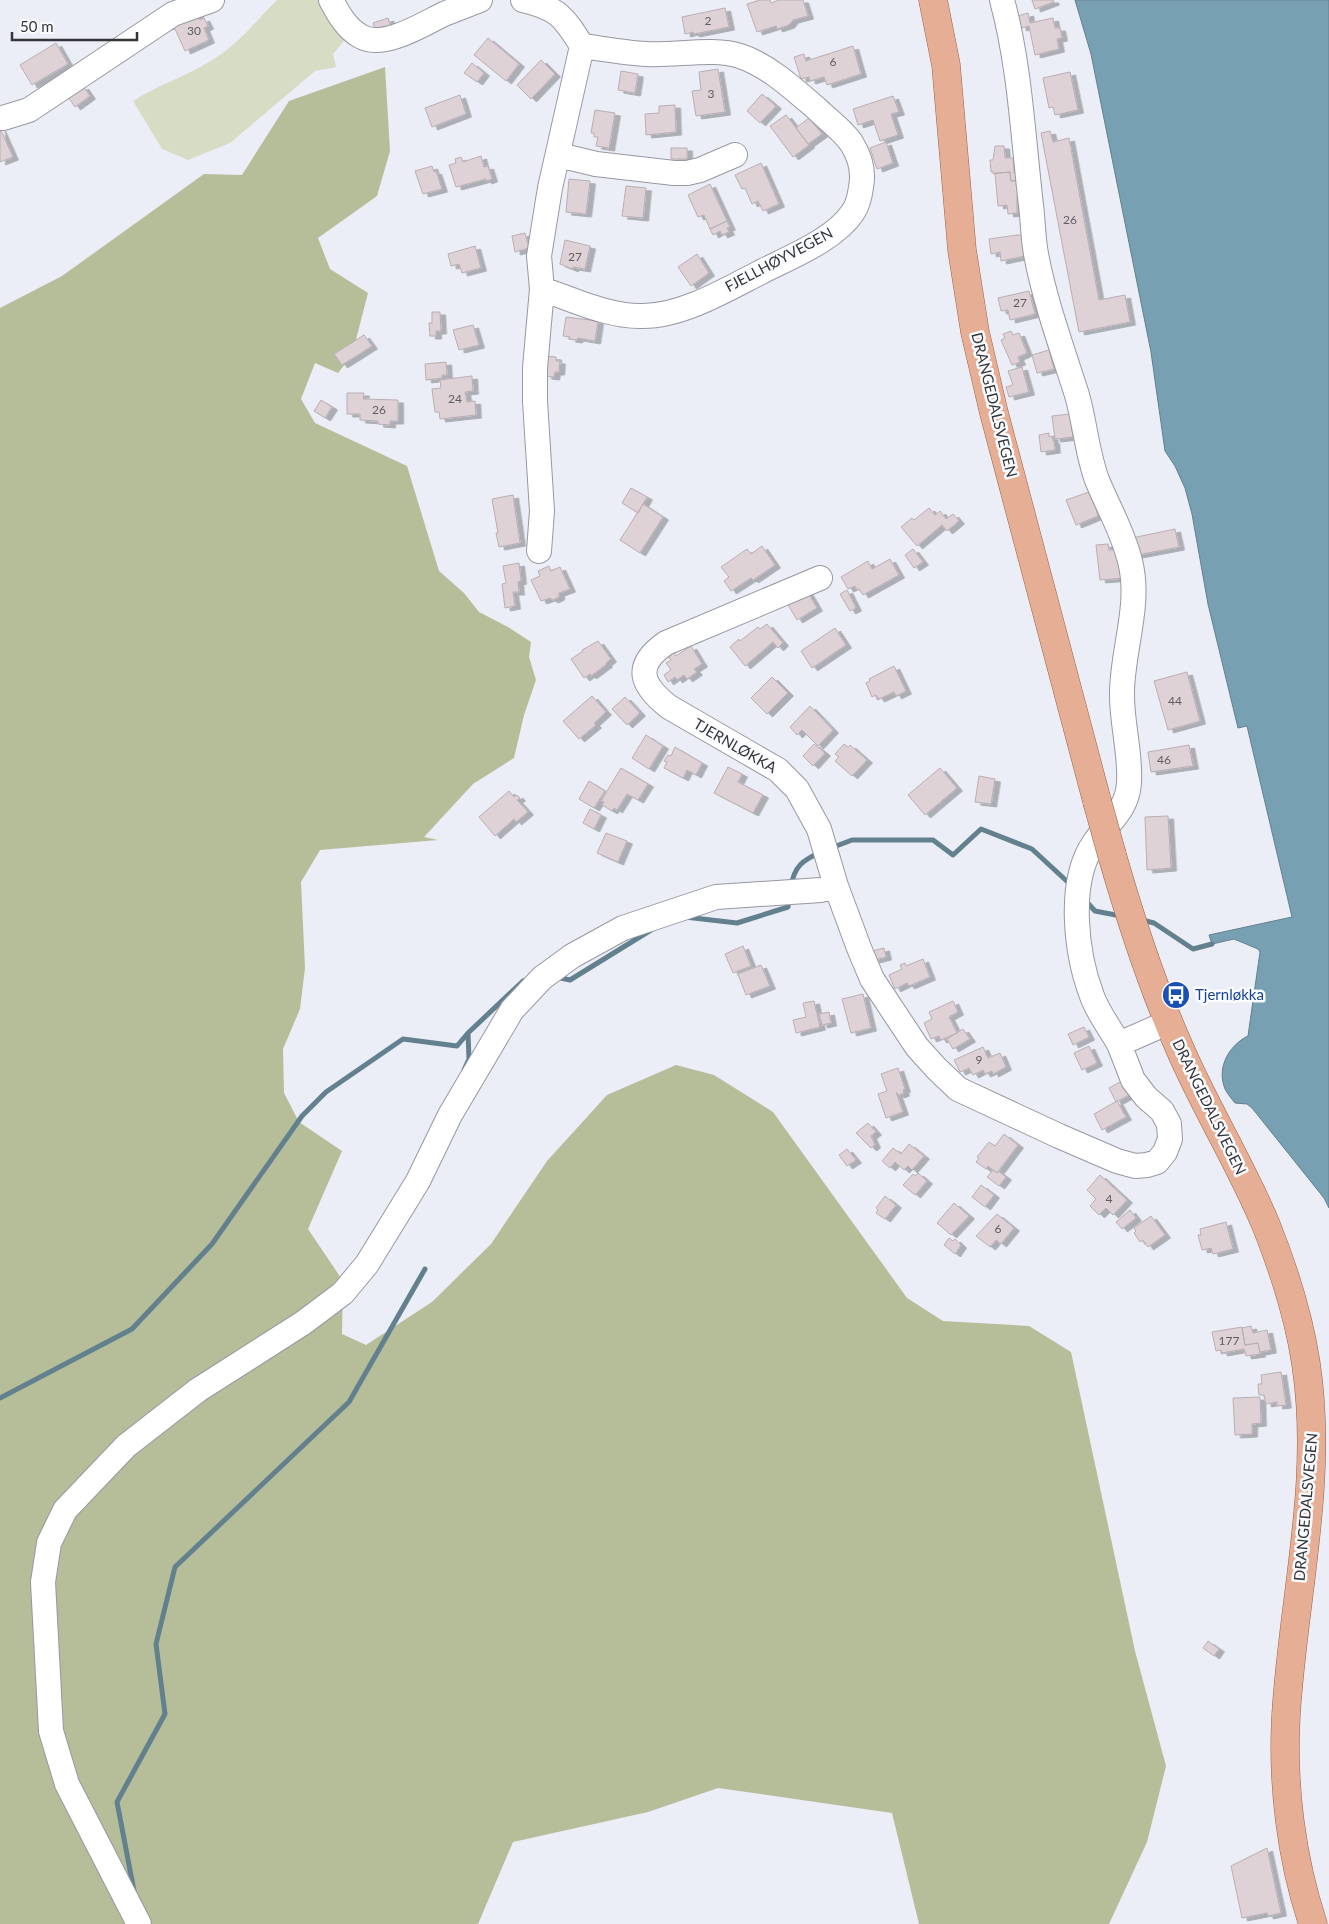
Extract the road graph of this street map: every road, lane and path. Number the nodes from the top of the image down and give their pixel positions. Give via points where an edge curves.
1 (212, 0) edge
2 (331, 0) edge
3 (480, 0) edge
4 (523, 0) edge
5 (933, 0) edge
6 (1002, 0) edge
7 (582, 46) junction
8 (3, 118) dead end
9 (558, 156) junction
10 (735, 156) dead end
11 (542, 289) junction
12 (539, 551) dead end
13 (820, 578) dead end
14 (836, 886) junction
15 (1169, 1022) junction
16 (1119, 1044) junction
17 (139, 1924) edge
18 (1314, 1924) edge

1 - 8 street via 173,14 29,110
2 - 3 street via 350,28 360,36 379,40 402,34
4 - 7 street via 544,5 558,13
5 - 15 main road, DRANGEDALSVEGEN, bridge via 946,65 962,250 975,332 1097,801 1131,921
6 - 16 street, TJERNLØKKA via 1014,52 1036,254 1096,478 1131,562 1134,588 1122,691 1128,797 1120,812 1093,844 1078,886 1077,910 1082,958 1092,998
7 - 9 street
7 - 11 street, FJELLHØYVEGEN via 646,54 723,52 756,62 809,102 851,143 863,178 854,212 839,228 812,246 686,307 661,314 623,314
9 - 10 street via 674,173 700,170
9 - 11 street via 539,256
11 - 12 street via 535,368 542,511
13 - 14 street, TJERNLØKKA via 666,643 653,652 645,674 646,684 654,695 669,707 778,770 797,789 819,829
14 - 16 street, TJERNLØKKA via 872,979 917,1048 958,1089 1117,1161 1135,1166 1147,1165 1157,1162 1165,1152 1170,1139 1169,1124 1162,1110 1133,1080
14 - 17 street via 821,890 716,897 623,928 572,956 542,978 512,1010 450,1115 418,1181 367,1264 342,1293 198,1390 134,1440 65,1510 49,1543 43,1582 51,1731 67,1784
15 - 16 street
15 - 18 main road, DRANGEDALSVEGEN via 1265,1224 1289,1290 1306,1363 1311,1400 1312,1456 1290,1669 1286,1761 1292,1833 1306,1903

